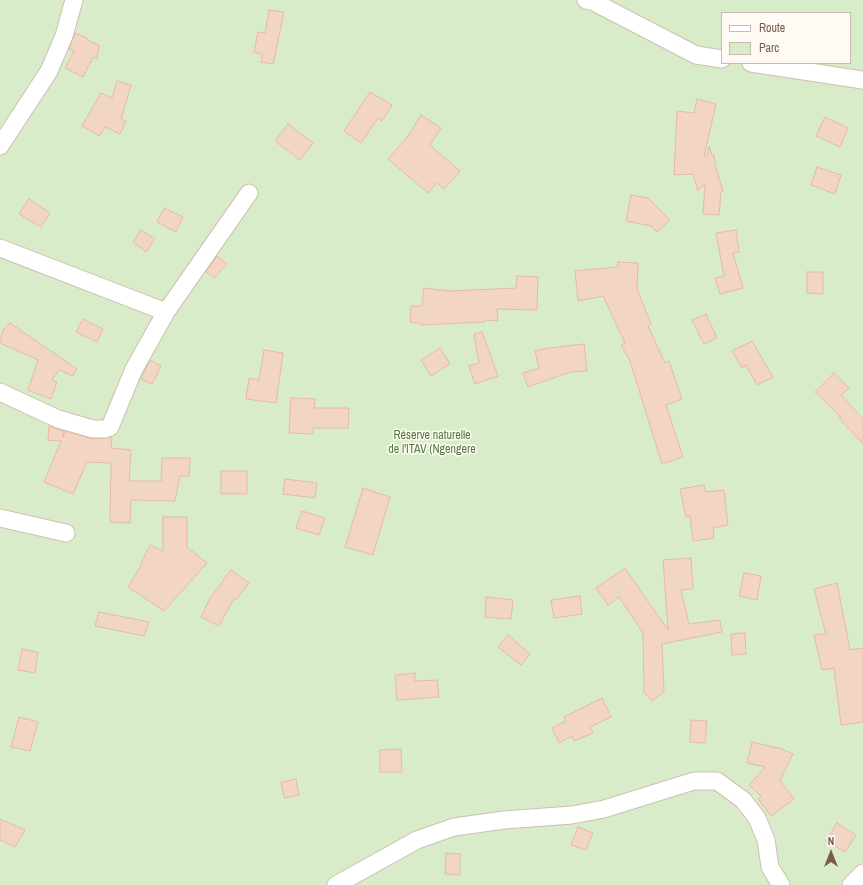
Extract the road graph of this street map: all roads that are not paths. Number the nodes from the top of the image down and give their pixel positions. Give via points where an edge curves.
1 (74, 0) edge
2 (586, 0) edge
3 (721, 59) edge
4 (758, 64) edge
5 (863, 80) edge
6 (0, 146) edge
7 (249, 193) dead end
8 (0, 248) edge
9 (166, 312) junction
10 (0, 392) edge
11 (0, 518) edge
12 (66, 533) dead end
13 (863, 873) edge
14 (336, 885) edge
15 (781, 885) edge
16 (851, 885) edge

1 - 6 street via 64,36 49,71
2 - 3 street via 696,55
4 - 5 street
7 - 9 street
8 - 9 street
9 - 10 street via 134,369 110,427 94,429 58,419
11 - 12 street
13 - 16 street
14 - 15 street via 417,840 454,827 572,815 604,809 694,781 717,781 743,800 757,818 766,840 770,867

